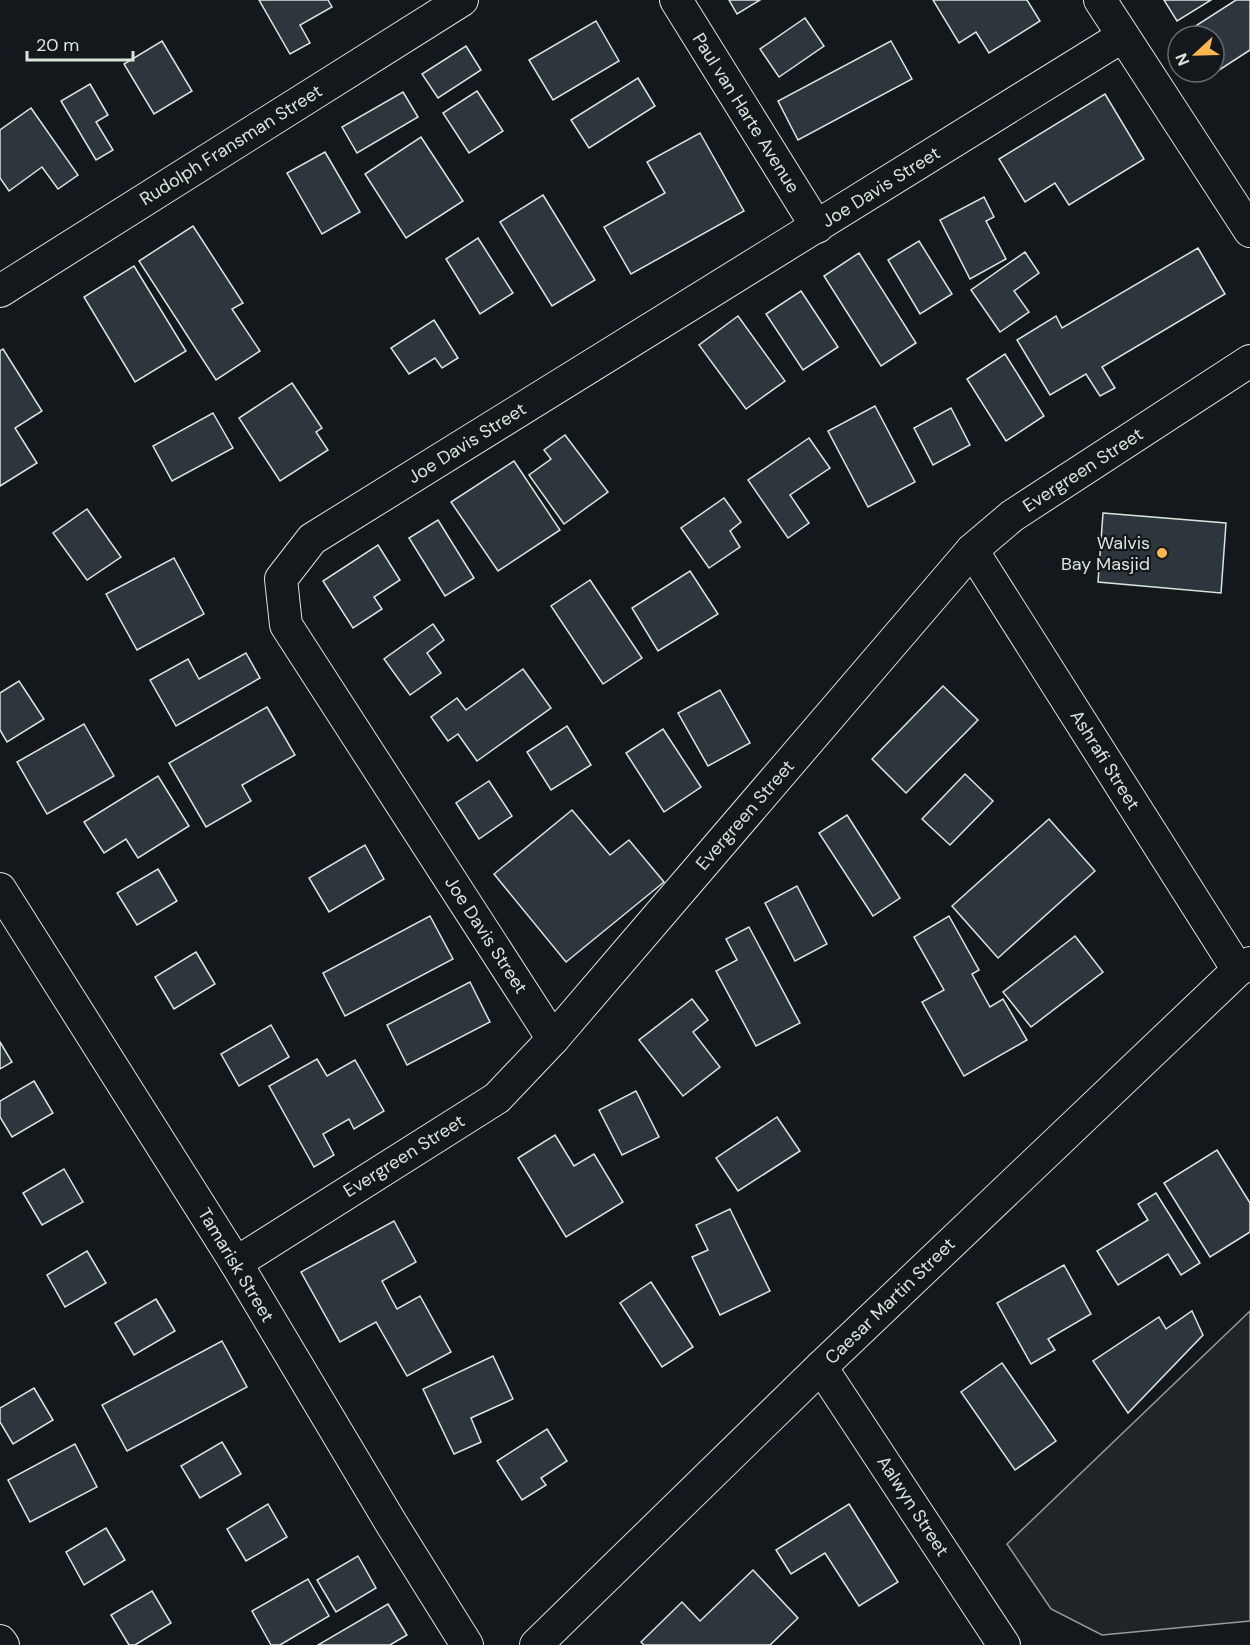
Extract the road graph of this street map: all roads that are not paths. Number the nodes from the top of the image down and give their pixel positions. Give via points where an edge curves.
1 (462, 0) edge
2 (676, 0) edge
3 (1100, 0) edge
4 (1123, 36) junction
5 (817, 227) junction
6 (1250, 231) edge
7 (0, 291) edge
8 (1250, 360) edge
9 (972, 550) junction
10 (0, 889) edge
11 (1244, 966) edge
12 (553, 1039) junction
13 (236, 1263) junction
14 (821, 1367) junction
15 (0, 1641) edge
16 (3, 1645) edge
17 (467, 1645) edge
18 (536, 1645) edge
19 (1004, 1645) edge

1 - 7 street, Rudolph Fransman Street
2 - 5 street, Paul van Harte Avenue
3 - 4 street
4 - 5 street, Joe Davis Street
4 - 6 street
5 - 12 street, Joe Davis Street via 312,539 281,579 286,625
8 - 9 street, Evergreen Street via 1012,516
9 - 11 street, Ashrafi Street
9 - 12 street, Evergreen Street
10 - 13 street, Tamarisk Street
11 - 14 street, Caesar Martin Street
12 - 13 street, Evergreen Street via 497,1098
13 - 17 street, Tamarisk Street
14 - 18 street, Caesar Martin Street
14 - 19 street, Aalwyn Street
15 - 16 street

